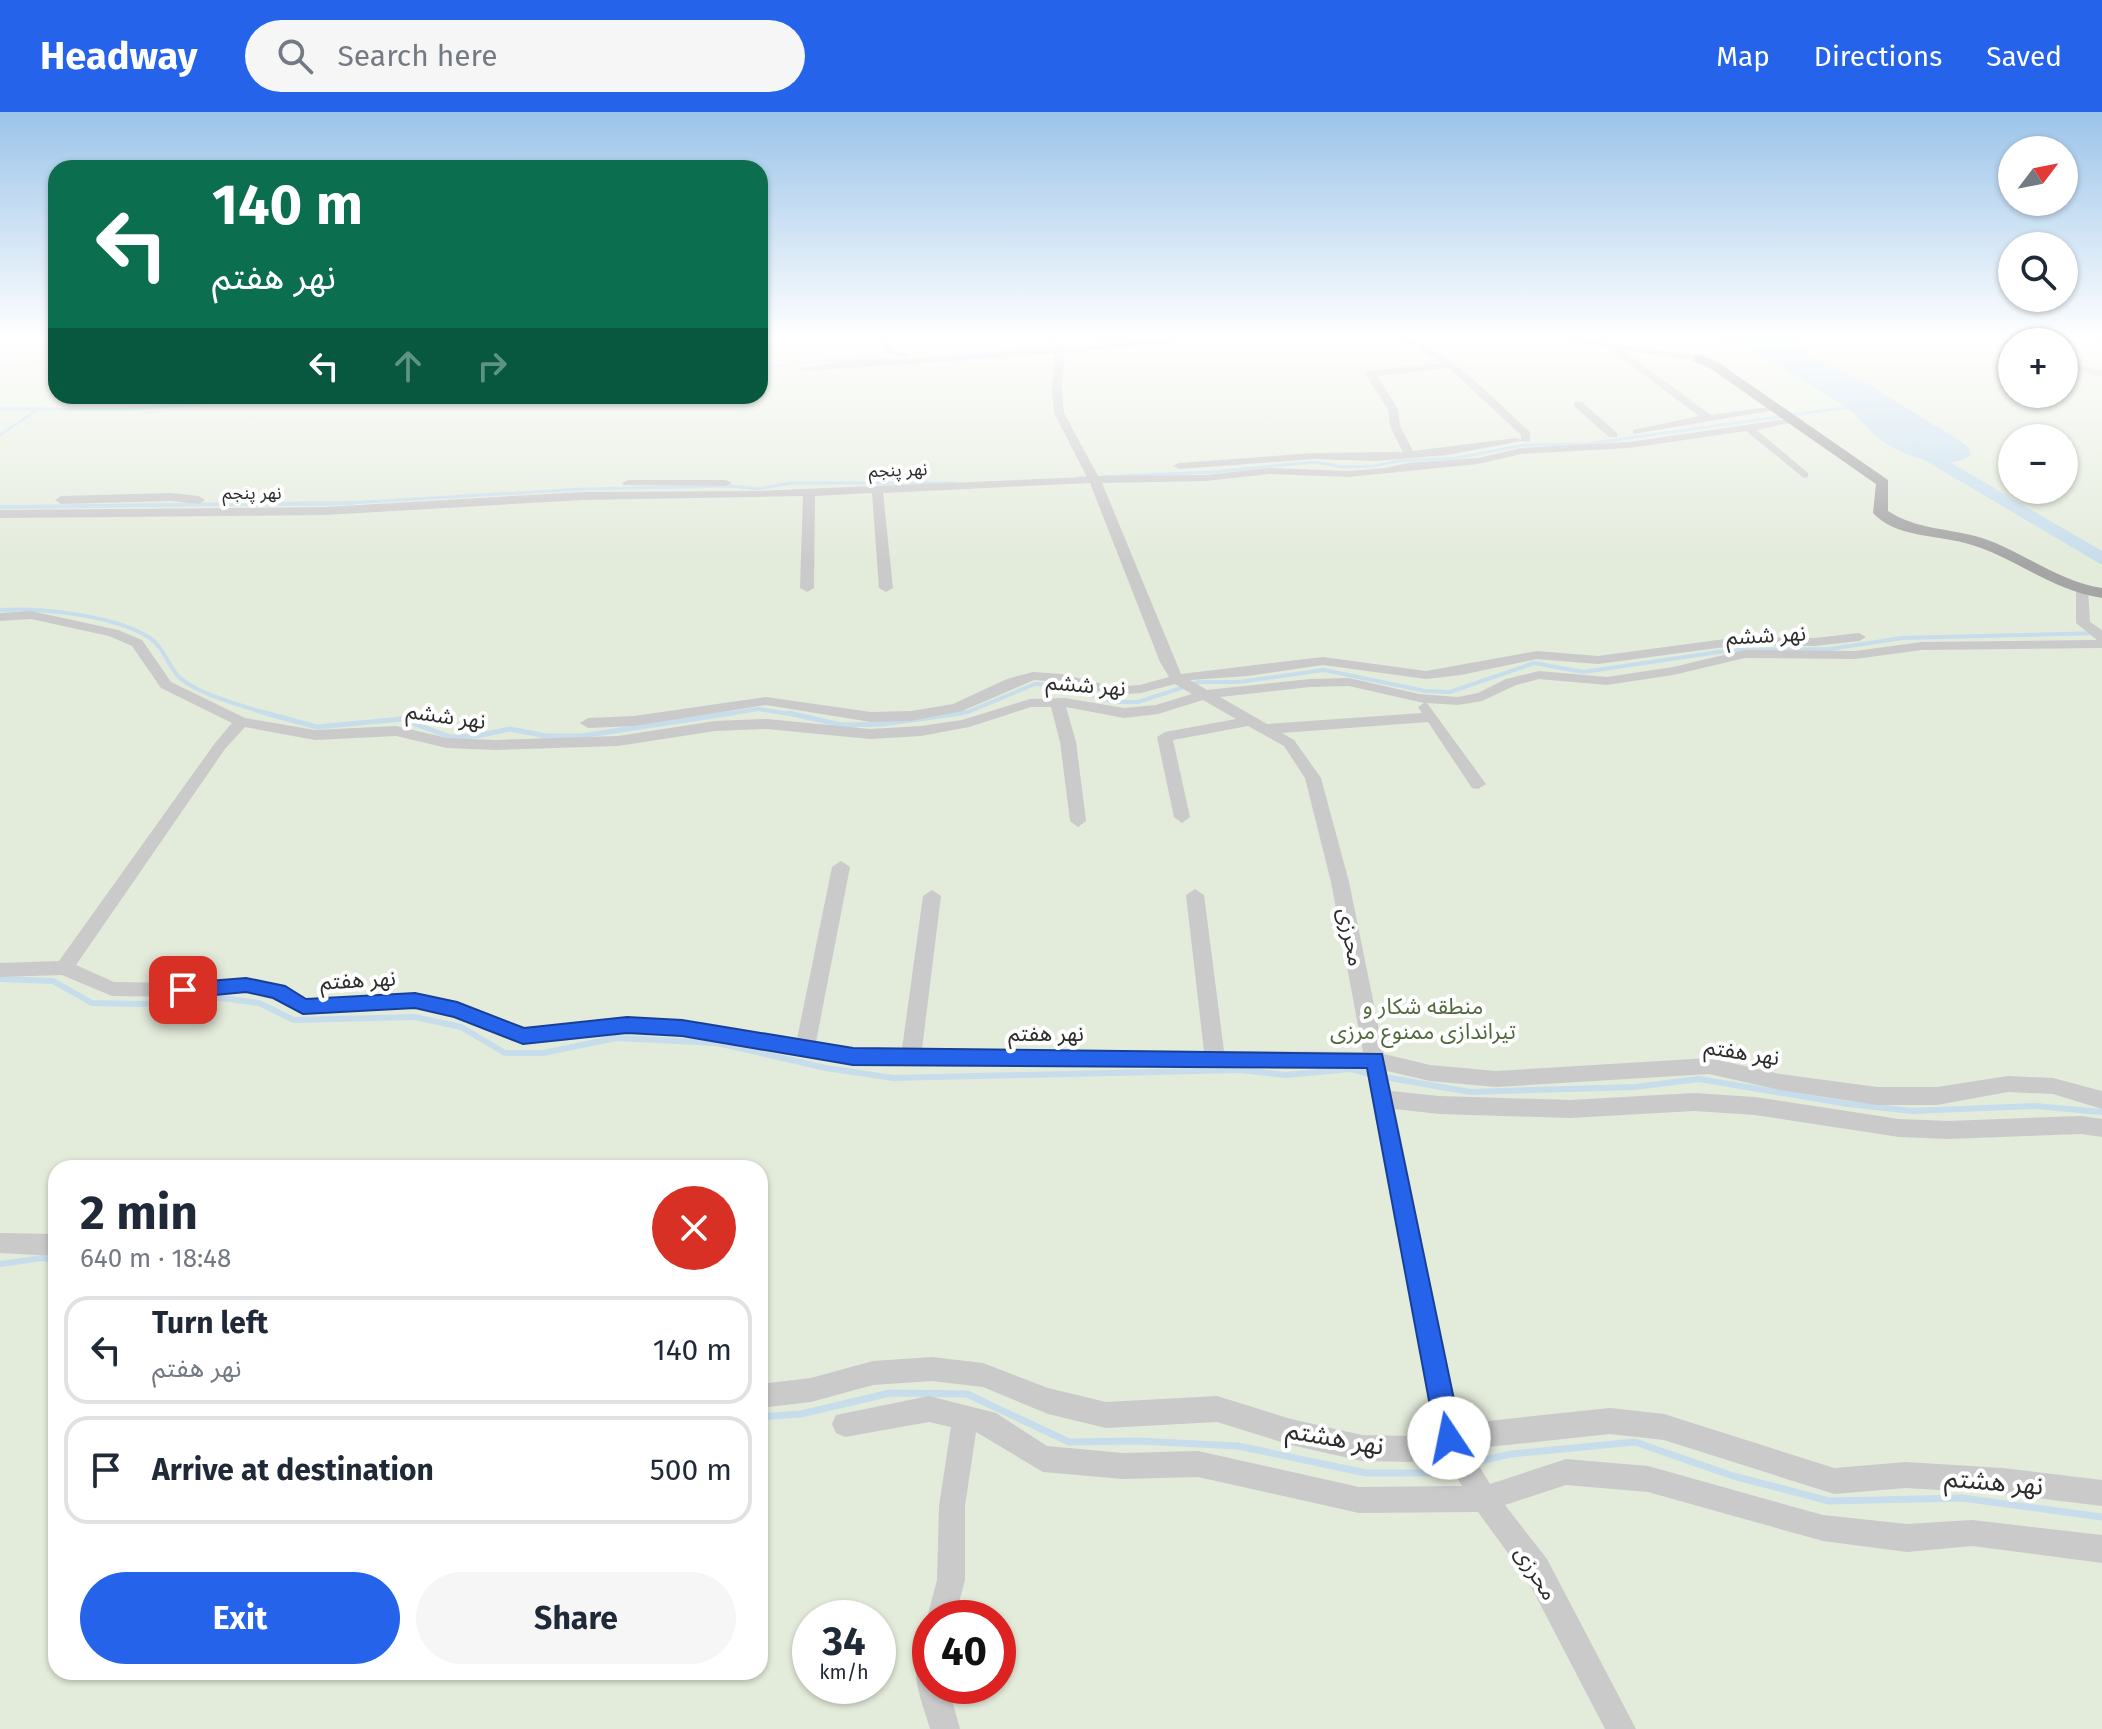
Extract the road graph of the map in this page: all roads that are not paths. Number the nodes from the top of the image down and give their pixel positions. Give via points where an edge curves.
1 (1059, 412) edge
2 (1393, 412) edge
3 (1502, 412) edge
4 (1588, 412) edge
5 (1701, 412) edge
6 (1782, 412) edge
7 (1786, 415) junction
8 (1717, 424) junction
9 (1746, 426) junction
10 (1613, 435) junction
11 (1526, 440) junction
12 (1409, 454) junction
13 (1804, 475) dead end
14 (1092, 477) junction
15 (505, 487) dead end
16 (877, 489) junction
17 (444, 490) dead end
18 (809, 491) junction
19 (0, 502) edge
20 (122, 506) junction
21 (0, 514) edge
22 (807, 588) dead end
23 (886, 588) dead end
24 (2083, 592) junction
25 (2102, 593) edge
26 (0, 617) edge
27 (1859, 637) dead end
28 (2102, 637) edge
29 (2102, 644) edge
30 (1190, 687) junction
31 (1419, 698) junction
32 (1057, 702) junction
33 (1432, 717) junction
34 (1250, 721) junction
35 (241, 722) junction
36 (588, 723) dead end
37 (1266, 729) junction
38 (1478, 784) dead end
39 (1182, 817) dead end
40 (1078, 821) dead end
41 (841, 867) dead end
42 (1195, 895) dead end
43 (932, 896) dead end
44 (64, 968) junction
45 (0, 970) edge
46 (805, 1049) junction
47 (1215, 1057) junction
48 (911, 1058) junction
49 (1378, 1077) junction
50 (2102, 1100) edge
51 (2102, 1128) edge
52 (0, 1243) edge
53 (48, 1245) edge
54 (768, 1395) edge
55 (965, 1417) junction
56 (845, 1424) dead end
57 (1453, 1445) junction
58 (1479, 1490) junction
59 (2102, 1493) edge
60 (2102, 1549) edge
61 (946, 1600) edge
62 (938, 1704) edge
63 (945, 1729) edge
64 (1621, 1729) edge

1 - 14 street
2 - 12 street
3 - 11 street via 1514,420
4 - 10 street
5 - 8 street
6 - 7 main road
7 - 8 street, نهر پنجم
7 - 9 street, نهر پنجم
7 - 24 main road via 1883,483 1880,513 1893,523 1990,546
8 - 9 street, نهر پنجم
8 - 10 street, نهر پنجم
8 - 14 street, نهر پنجم via 1629,445 1521,451 1385,471
9 - 13 street
10 - 11 street, نهر پنجم
11 - 12 street, نهر پنجم
12 - 14 street, نهر پنجم via 1315,456
14 - 15 street, نهر پنجم
14 - 16 street, نهر پنجم
14 - 30 street via 1167,662
16 - 18 street, نهر پنجم
16 - 23 street
17 - 20 street, نهر پنجم via 299,500 171,497
18 - 20 street, نهر پنجم via 551,497 325,511
18 - 22 street
19 - 20 street, نهر پنجم
20 - 21 street, نهر پنجم
24 - 25 main road
24 - 28 street via 2083,623
26 - 35 street, نهر ششم via 31,615 137,643 166,685
27 - 30 street via 1740,641 1598,660 1537,655 1426,675 1323,661 1192,675
29 - 31 street, نهر ششم via 1922,646 1855,655 1745,654 1607,681 1539,675 1482,697
30 - 31 street, نهر ششم via 1349,682
30 - 32 street, نهر ششم via 1158,709 1124,713
30 - 34 street, محرزی
30 - 36 street via 1114,691 1033,676 957,708 911,716 871,717 766,701
31 - 33 street
32 - 35 street, نهر ششم via 1030,703 921,731 870,734 767,724 715,726 560,745 447,743 396,731 315,735
32 - 40 street
33 - 37 street
33 - 38 street
34 - 37 street, محرزی
34 - 39 street via 1165,737
35 - 44 street
37 - 49 street, محرزی via 1289,743 1313,778 1340,882
41 - 46 street
42 - 47 street
43 - 48 street
44 - 45 street, نهر هفتم
44 - 46 street, نهر هفتم via 112,989 246,985 278,992 303,1007 415,1001 457,1010 523,1036 627,1025 702,1030
46 - 48 street, نهر هفتم
47 - 48 street, نهر هفتم
47 - 49 street, نهر هفتم
49 - 50 street, نهر هفتم via 1430,1073 1496,1079 1709,1066 1877,1096 1937,1096 2008,1084 2053,1086
49 - 51 street via 1439,1105 1570,1109 1694,1102 1899,1128
49 - 57 street, محرزی
52 - 53 street
54 - 57 street, نهر هشتم via 873,1373 932,1369 983,1375 1048,1401 1106,1415 1217,1409 1362,1448
55 - 56 street via 929,1409
55 - 58 street via 987,1422 1043,1459 1123,1466 1198,1464 1359,1500
55 - 61 street
57 - 58 street, محرزی
57 - 59 street, نهر هشتم via 1610,1421 1664,1427 1834,1481 1906,1475
58 - 60 street via 1566,1472 1648,1479 1823,1528 1907,1538 1972,1533
58 - 64 street, محرزی via 1537,1569
62 - 63 street

